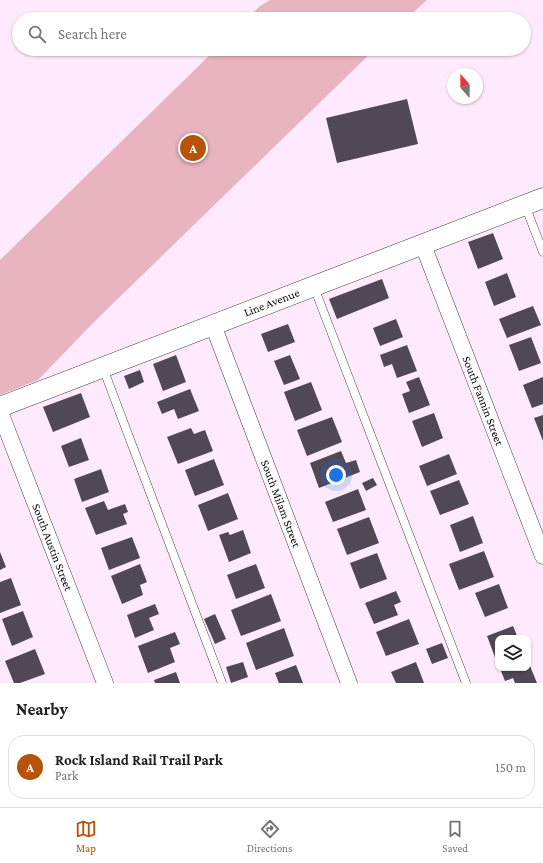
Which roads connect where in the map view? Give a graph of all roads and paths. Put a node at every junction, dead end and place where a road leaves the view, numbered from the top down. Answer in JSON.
{"nodes":[{"id":1,"x":534,"y":202,"type":"edge"},
{"id":2,"x":423,"y":245,"type":"junction"},
{"id":3,"x":543,"y":252,"type":"edge"},
{"id":4,"x":314,"y":287,"type":"junction"},
{"id":5,"x":213,"y":325,"type":"junction"},
{"id":6,"x":103,"y":367,"type":"junction"},
{"id":7,"x":0,"y":407,"type":"edge"},
{"id":8,"x":0,"y":412,"type":"edge"},
{"id":9,"x":543,"y":556,"type":"edge"},
{"id":10,"x":104,"y":683,"type":"edge"},
{"id":11,"x":222,"y":683,"type":"edge"},
{"id":12,"x":350,"y":683,"type":"edge"},
{"id":13,"x":466,"y":683,"type":"edge"}],
"edges":[{"from":1,"to":2,"type":"street","name":"Line Avenue"},
{"from":1,"to":3,"type":"lane"},
{"from":2,"to":4,"type":"street","name":"Line Avenue"},
{"from":2,"to":9,"type":"street","name":"South Fannin Street"},
{"from":4,"to":5,"type":"street","name":"Line Avenue"},
{"from":4,"to":13,"type":"lane"},
{"from":5,"to":6,"type":"street","name":"Line Avenue"},
{"from":5,"to":12,"type":"street","name":"South Milam Street"},
{"from":6,"to":7,"type":"street","name":"Line Avenue"},
{"from":6,"to":11,"type":"lane"},
{"from":8,"to":10,"type":"street","name":"South Austin Street"}]}
